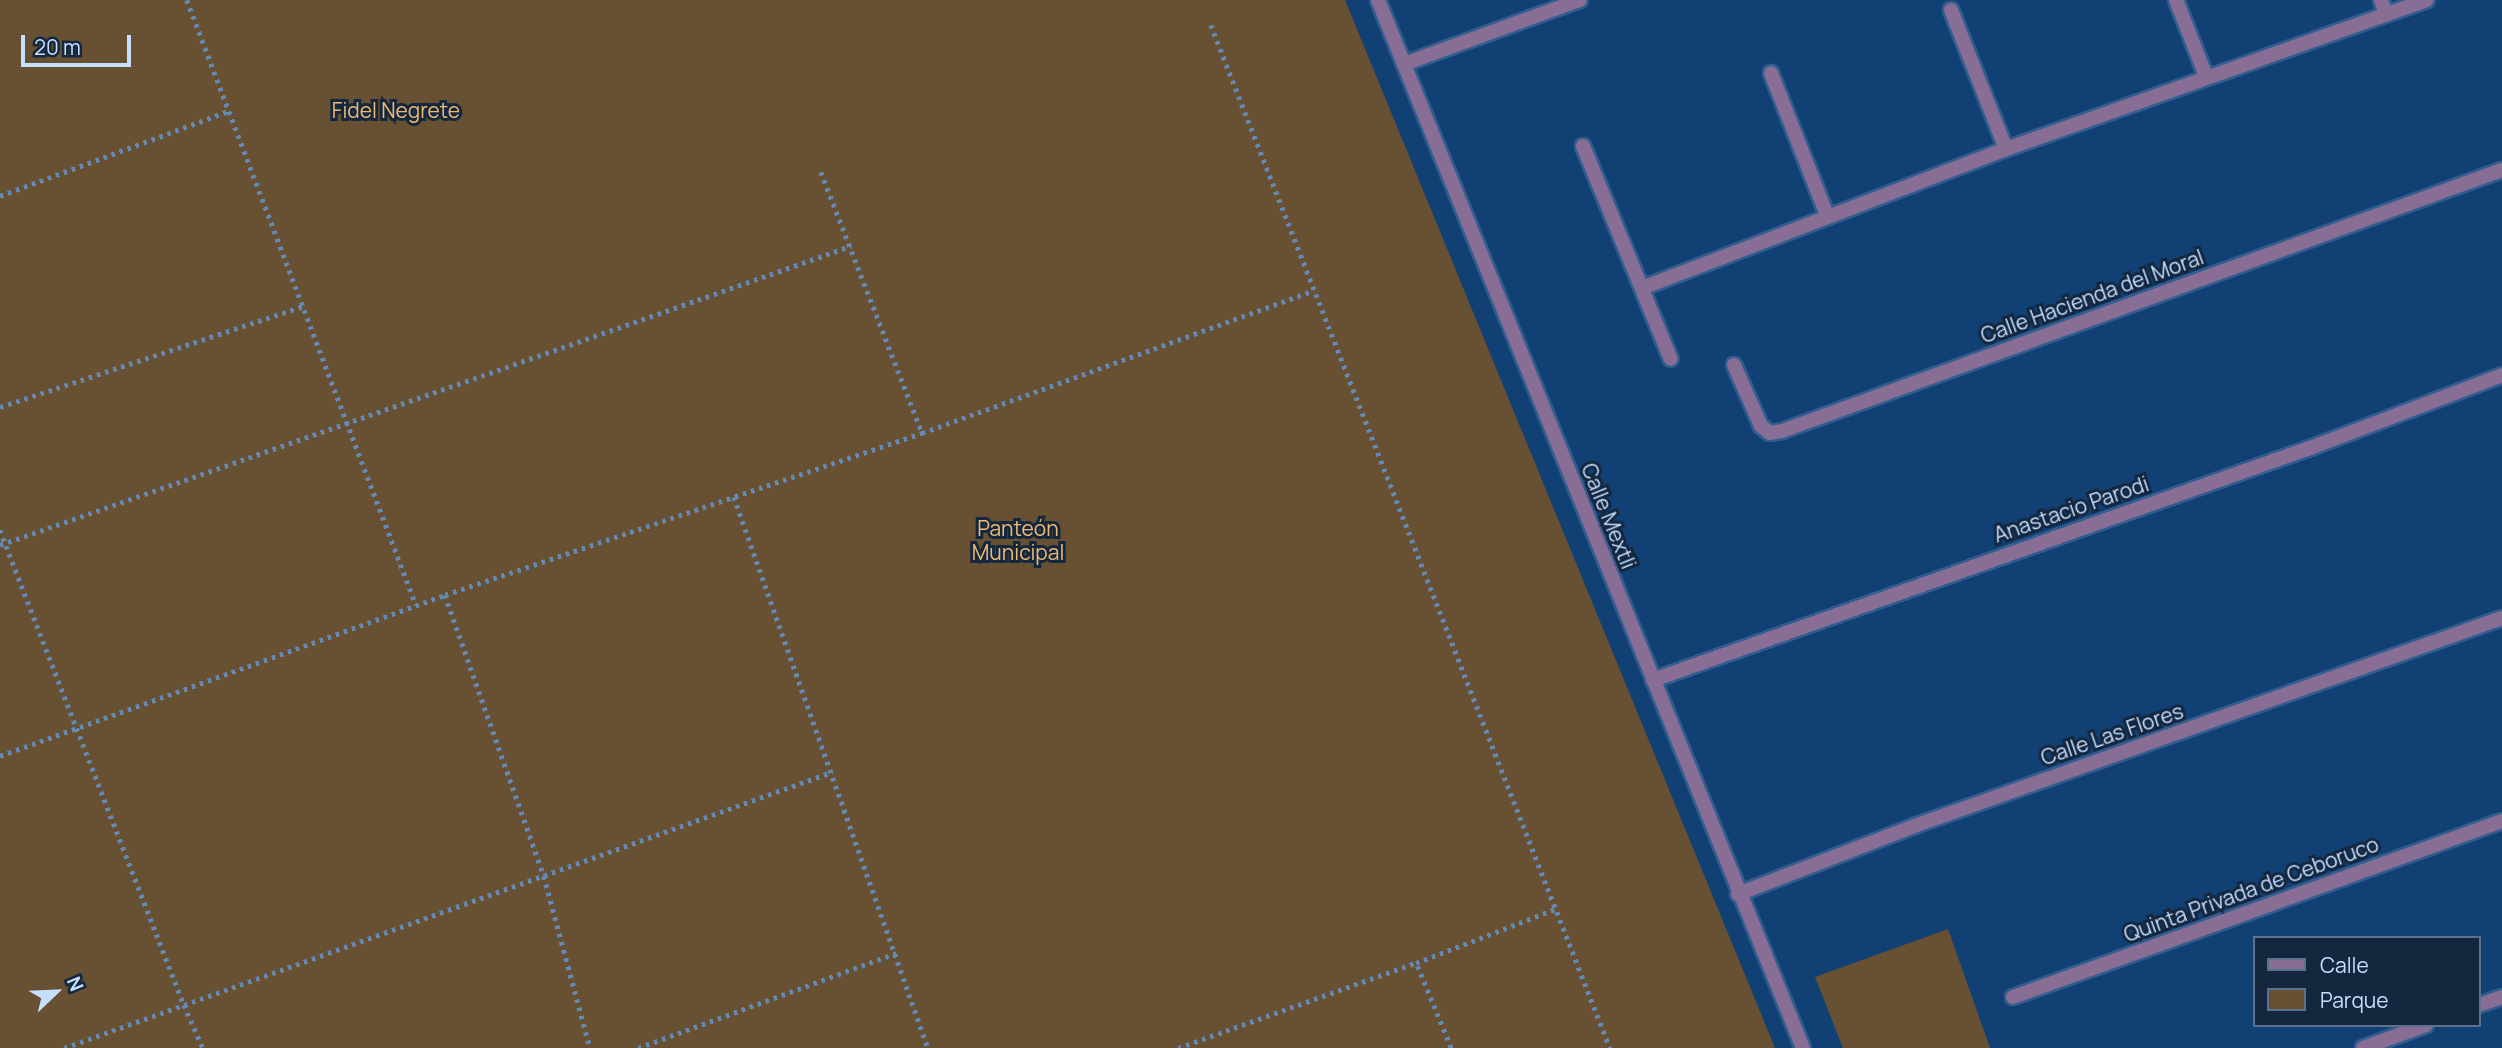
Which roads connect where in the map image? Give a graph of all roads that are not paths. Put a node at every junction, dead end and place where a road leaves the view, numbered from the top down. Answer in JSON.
{"nodes":[{"id":1,"x":1378,"y":0,"type":"edge"},
{"id":2,"x":1580,"y":0,"type":"edge"},
{"id":3,"x":2176,"y":0,"type":"edge"},
{"id":4,"x":2426,"y":0,"type":"edge"},
{"id":5,"x":2384,"y":7,"type":"edge"},
{"id":6,"x":1951,"y":10,"type":"dead end"},
{"id":7,"x":1404,"y":64,"type":"junction"},
{"id":8,"x":1771,"y":73,"type":"dead end"},
{"id":9,"x":2206,"y":76,"type":"junction"},
{"id":10,"x":1583,"y":146,"type":"dead end"},
{"id":11,"x":2006,"y":149,"type":"junction"},
{"id":12,"x":2502,"y":170,"type":"edge"},
{"id":13,"x":1827,"y":215,"type":"junction"},
{"id":14,"x":1642,"y":288,"type":"junction"},
{"id":15,"x":1671,"y":359,"type":"dead end"},
{"id":16,"x":1734,"y":365,"type":"dead end"},
{"id":17,"x":2502,"y":375,"type":"edge"},
{"id":18,"x":2502,"y":618,"type":"edge"},
{"id":19,"x":1653,"y":680,"type":"junction"},
{"id":20,"x":2502,"y":821,"type":"edge"},
{"id":21,"x":1738,"y":894,"type":"junction"},
{"id":22,"x":2013,"y":997,"type":"dead end"},
{"id":23,"x":2502,"y":997,"type":"edge"},
{"id":24,"x":2481,"y":1004,"type":"edge"},
{"id":25,"x":2421,"y":1027,"type":"edge"},
{"id":26,"x":1803,"y":1048,"type":"edge"},
{"id":27,"x":2363,"y":1048,"type":"edge"}],
"edges":[{"from":1,"to":7,"type":"street","name":"Calle Mextli"},
{"from":2,"to":7,"type":"street"},
{"from":3,"to":9,"type":"street"},
{"from":4,"to":5,"type":"street"},
{"from":5,"to":9,"type":"street"},
{"from":6,"to":11,"type":"street"},
{"from":7,"to":19,"type":"street","name":"Calle Mextli"},
{"from":8,"to":13,"type":"street"},
{"from":9,"to":11,"type":"street"},
{"from":10,"to":14,"type":"street"},
{"from":11,"to":13,"type":"street"},
{"from":12,"to":16,"type":"street","name":"Calle Hacienda del Moral"},
{"from":13,"to":14,"type":"street"},
{"from":14,"to":15,"type":"street"},
{"from":17,"to":19,"type":"street","name":"Anastacio Parodi"},
{"from":18,"to":21,"type":"street","name":"Calle Las Flores"},
{"from":19,"to":21,"type":"street","name":"Calle Mextli"},
{"from":20,"to":22,"type":"street","name":"Quinta Privada de Ceboruco"},
{"from":21,"to":26,"type":"street","name":"Calle Mextli"},
{"from":23,"to":24,"type":"street"},
{"from":25,"to":27,"type":"street"}]}
